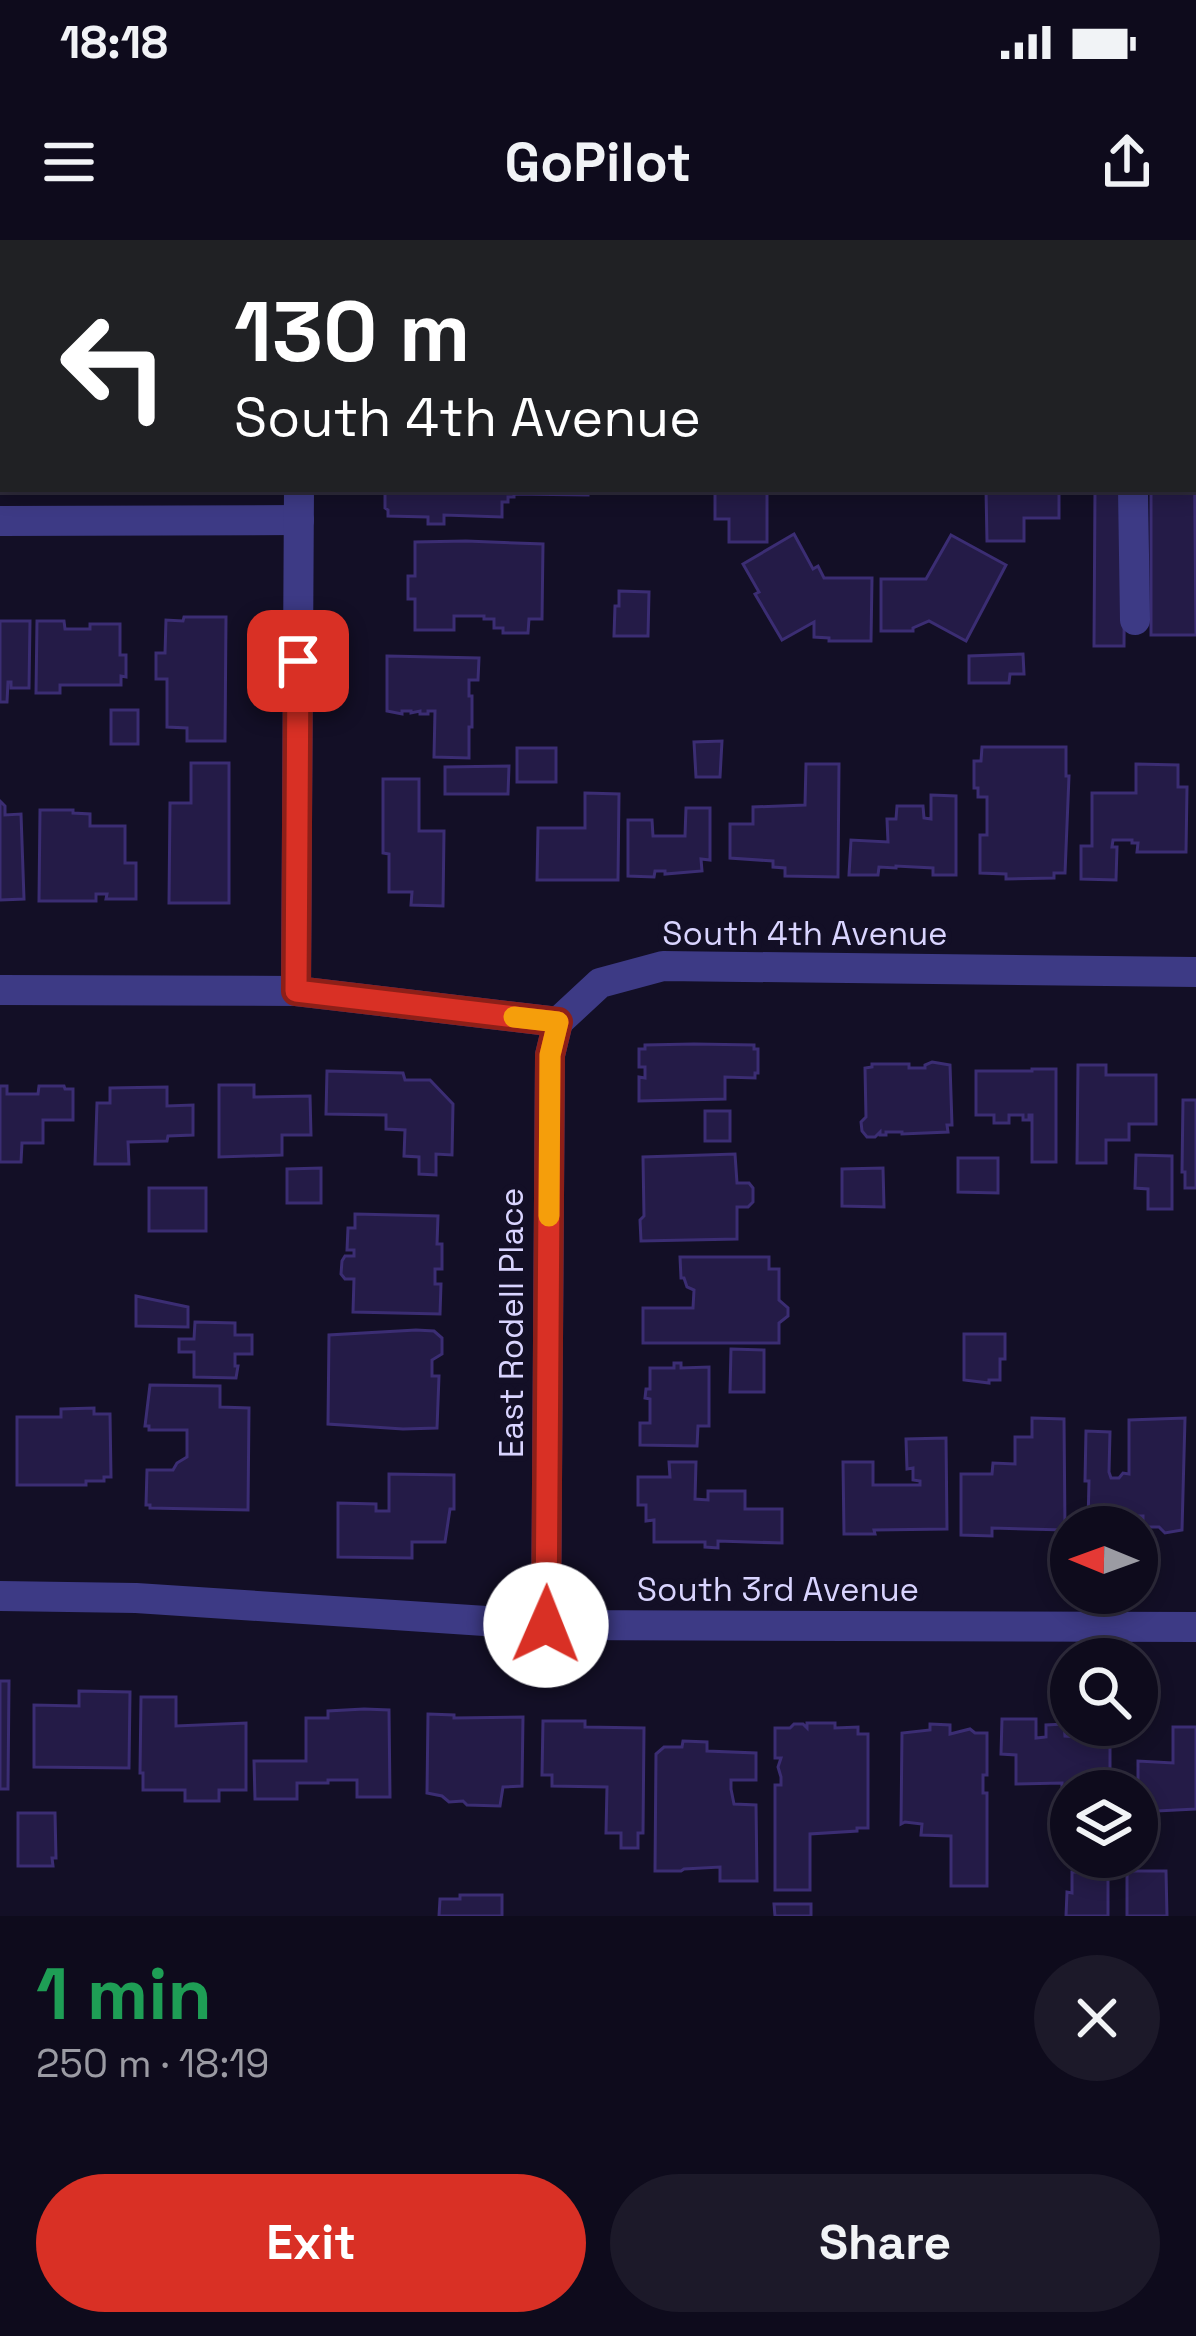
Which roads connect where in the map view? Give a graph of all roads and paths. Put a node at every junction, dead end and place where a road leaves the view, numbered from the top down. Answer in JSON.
{"nodes":[{"id":1,"x":1132,"y":492,"type":"edge"},
{"id":2,"x":299,"y":504,"type":"edge"},
{"id":3,"x":0,"y":521,"type":"edge"},
{"id":4,"x":1135,"y":620,"type":"dead end"},
{"id":5,"x":1196,"y":972,"type":"edge"},
{"id":6,"x":0,"y":990,"type":"edge"},
{"id":7,"x":296,"y":991,"type":"junction"},
{"id":8,"x":558,"y":1022,"type":"junction"},
{"id":9,"x":0,"y":1596,"type":"edge"},
{"id":10,"x":546,"y":1625,"type":"junction"},
{"id":11,"x":1196,"y":1627,"type":"edge"}],
"edges":[{"from":1,"to":4,"type":"street"},
{"from":2,"to":3,"type":"street"},
{"from":2,"to":7,"type":"street"},
{"from":5,"to":8,"type":"street","name":"South 4th Avenue"},
{"from":6,"to":7,"type":"street"},
{"from":7,"to":8,"type":"street"},
{"from":8,"to":10,"type":"street","name":"East Rodell Place"},
{"from":9,"to":10,"type":"street","name":"South 3rd Avenue"},
{"from":10,"to":11,"type":"street","name":"South 3rd Avenue"}]}
